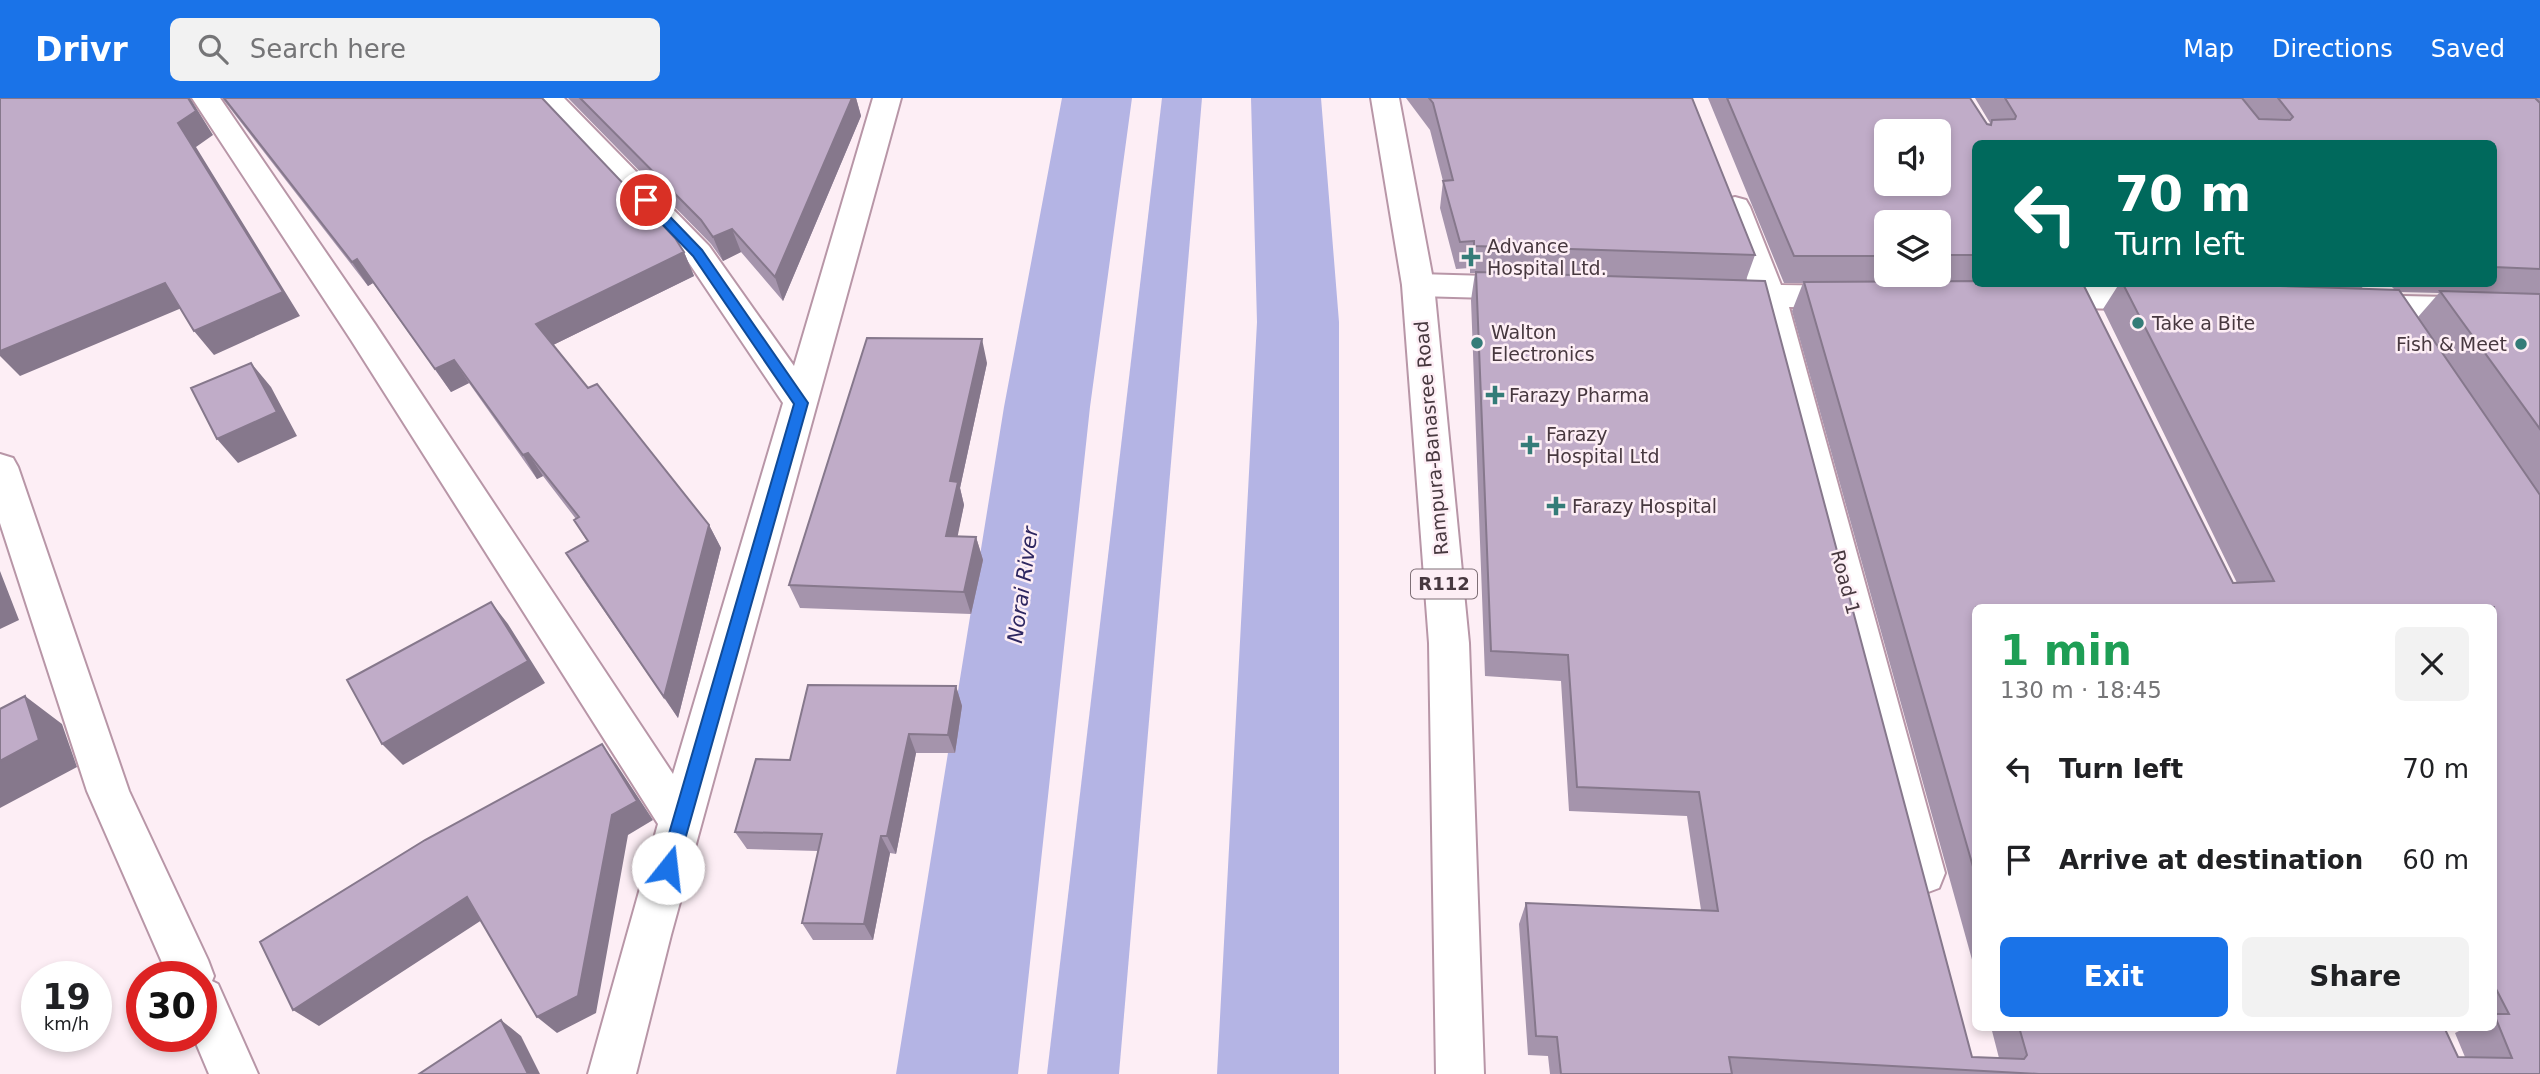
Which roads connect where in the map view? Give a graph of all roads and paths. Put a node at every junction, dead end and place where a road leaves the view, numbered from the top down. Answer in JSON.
{"nodes":[{"id":1,"x":206,"y":98,"type":"edge"},
{"id":2,"x":548,"y":98,"type":"edge"},
{"id":3,"x":1385,"y":98,"type":"edge"},
{"id":4,"x":880,"y":102,"type":"edge"},
{"id":5,"x":1726,"y":185,"type":"edge"},
{"id":6,"x":1418,"y":285,"type":"junction"},
{"id":7,"x":1553,"y":289,"type":"edge"},
{"id":8,"x":2076,"y":289,"type":"edge"},
{"id":9,"x":1689,"y":294,"type":"edge"},
{"id":10,"x":2379,"y":295,"type":"edge"},
{"id":11,"x":1878,"y":296,"type":"edge"},
{"id":12,"x":2012,"y":296,"type":"edge"},
{"id":13,"x":1770,"y":297,"type":"junction"},
{"id":14,"x":2200,"y":300,"type":"edge"},
{"id":15,"x":2322,"y":304,"type":"edge"},
{"id":16,"x":2540,"y":310,"type":"edge"},
{"id":17,"x":2097,"y":333,"type":"edge"},
{"id":18,"x":2412,"y":341,"type":"edge"},
{"id":19,"x":801,"y":403,"type":"junction"},
{"id":20,"x":0,"y":467,"type":"edge"},
{"id":21,"x":681,"y":822,"type":"junction"},
{"id":22,"x":1933,"y":913,"type":"edge"},
{"id":23,"x":184,"y":961,"type":"edge"},
{"id":24,"x":217,"y":1036,"type":"edge"},
{"id":25,"x":234,"y":1074,"type":"edge"},
{"id":26,"x":612,"y":1074,"type":"edge"},
{"id":27,"x":1460,"y":1074,"type":"edge"}],
"edges":[{"from":1,"to":21,"type":"street"},
{"from":2,"to":19,"type":"street"},
{"from":3,"to":6,"type":"street","name":"Rampura-Banasree Road","number":"R112"},
{"from":4,"to":19,"type":"street"},
{"from":5,"to":13,"type":"street","name":"Road 1"},
{"from":6,"to":7,"type":"street"},
{"from":6,"to":27,"type":"street","name":"Rampura-Banasree Road","number":"R112"},
{"from":8,"to":12,"type":"street"},
{"from":8,"to":14,"type":"street"},
{"from":8,"to":17,"type":"street"},
{"from":9,"to":13,"type":"street"},
{"from":10,"to":15,"type":"street"},
{"from":10,"to":16,"type":"street"},
{"from":10,"to":18,"type":"street"},
{"from":11,"to":13,"type":"street"},
{"from":13,"to":22,"type":"street","name":"Road 1"},
{"from":19,"to":21,"type":"street"},
{"from":20,"to":23,"type":"street"},
{"from":21,"to":26,"type":"street"},
{"from":24,"to":25,"type":"street"}]}
